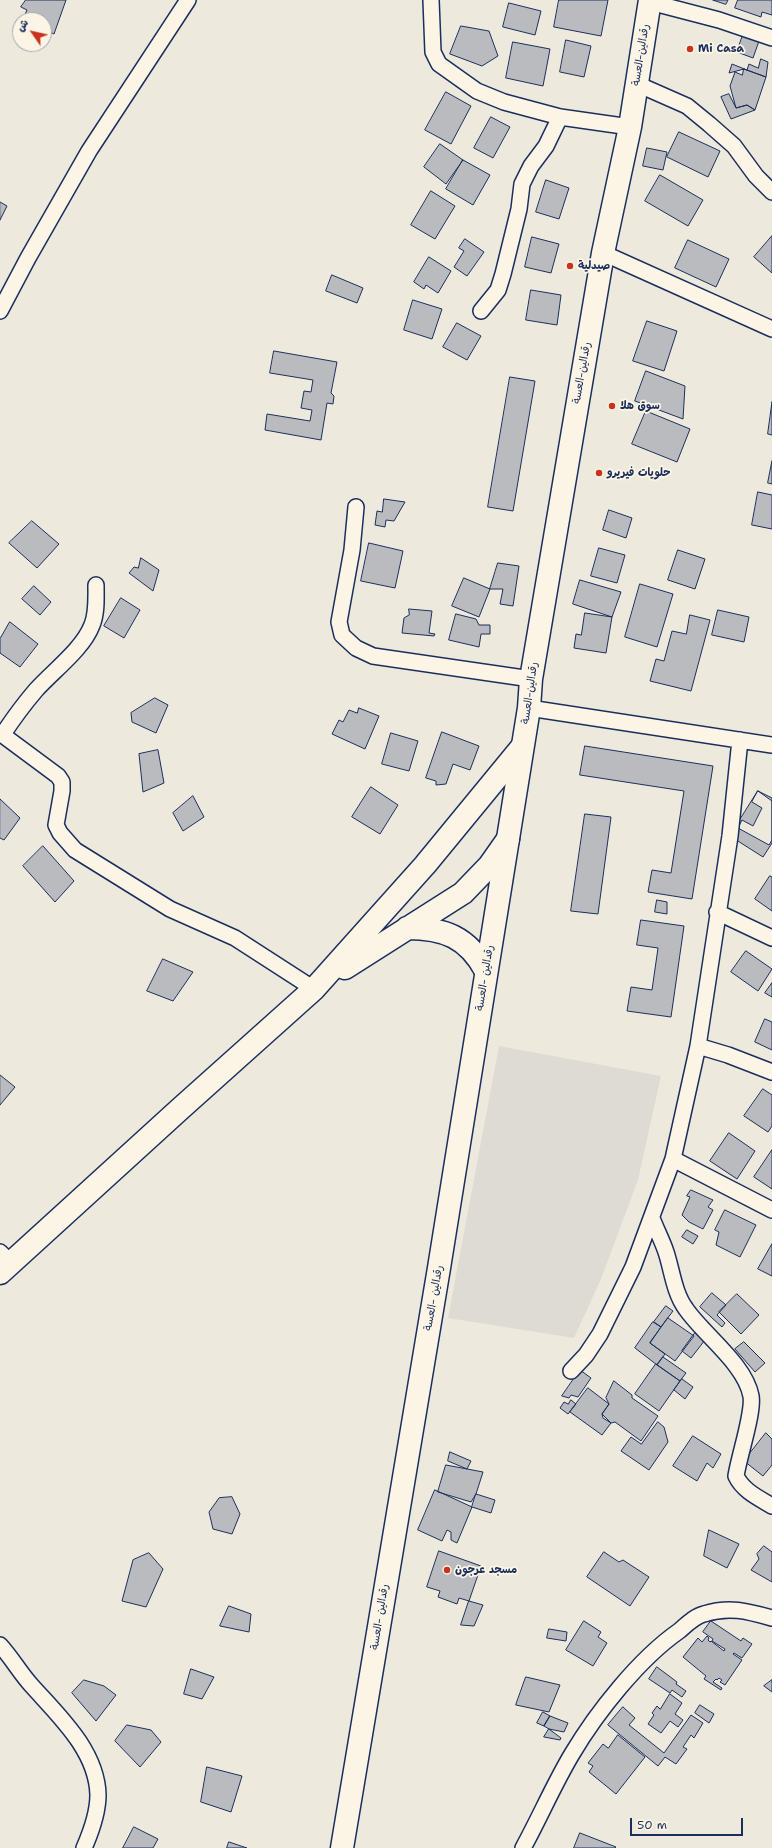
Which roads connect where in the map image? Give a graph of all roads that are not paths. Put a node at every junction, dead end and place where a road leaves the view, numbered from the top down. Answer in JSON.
{"nodes":[{"id":1,"x":188,"y":0,"type":"edge"},
{"id":2,"x":431,"y":0,"type":"edge"},
{"id":3,"x":650,"y":1,"type":"edge"},
{"id":4,"x":772,"y":38,"type":"edge"},
{"id":5,"x":637,"y":84,"type":"junction"},
{"id":6,"x":560,"y":117,"type":"junction"},
{"id":7,"x":630,"y":127,"type":"junction"},
{"id":8,"x":772,"y":192,"type":"edge"},
{"id":9,"x":603,"y":253,"type":"junction"},
{"id":10,"x":0,"y":311,"type":"edge"},
{"id":11,"x":481,"y":311,"type":"dead end"},
{"id":12,"x":772,"y":329,"type":"edge"},
{"id":13,"x":356,"y":507,"type":"dead end"},
{"id":14,"x":96,"y":585,"type":"dead end"},
{"id":15,"x":531,"y":679,"type":"junction"},
{"id":16,"x":529,"y":708,"type":"junction"},
{"id":17,"x":1,"y":733,"type":"edge"},
{"id":18,"x":740,"y":740,"type":"junction"},
{"id":19,"x":772,"y":745,"type":"edge"},
{"id":20,"x":522,"y":747,"type":"junction"},
{"id":21,"x":508,"y":839,"type":"junction"},
{"id":22,"x":717,"y":912,"type":"junction"},
{"id":23,"x":407,"y":928,"type":"junction"},
{"id":24,"x":772,"y":938,"type":"edge"},
{"id":25,"x":486,"y":971,"type":"junction"},
{"id":26,"x":314,"y":990,"type":"junction"},
{"id":27,"x":698,"y":1046,"type":"junction"},
{"id":28,"x":772,"y":1072,"type":"edge"},
{"id":29,"x":673,"y":1159,"type":"junction"},
{"id":30,"x":772,"y":1210,"type":"edge"},
{"id":31,"x":652,"y":1218,"type":"junction"},
{"id":32,"x":4,"y":1263,"type":"edge"},
{"id":33,"x":571,"y":1371,"type":"dead end"},
{"id":34,"x":772,"y":1506,"type":"edge"},
{"id":35,"x":772,"y":1618,"type":"edge"},
{"id":36,"x":0,"y":1645,"type":"edge"},
{"id":37,"x":84,"y":1848,"type":"edge"},
{"id":38,"x":342,"y":1848,"type":"edge"},
{"id":39,"x":523,"y":1848,"type":"edge"}],
"edges":[{"from":1,"to":10,"type":"street"},
{"from":2,"to":6,"type":"street"},
{"from":3,"to":4,"type":"street"},
{"from":3,"to":5,"type":"main road","name":"رقدالين-العسة"},
{"from":5,"to":7,"type":"main road","name":"رقدالين-العسة"},
{"from":5,"to":8,"type":"street"},
{"from":6,"to":7,"type":"street"},
{"from":6,"to":11,"type":"street"},
{"from":7,"to":9,"type":"main road","name":"رقدالين-العسة"},
{"from":9,"to":12,"type":"street"},
{"from":9,"to":15,"type":"main road","name":"رقدالين-العسة"},
{"from":13,"to":15,"type":"street"},
{"from":14,"to":17,"type":"street"},
{"from":15,"to":16,"type":"main road","name":"رقدالين-العسة"},
{"from":16,"to":18,"type":"street"},
{"from":16,"to":20,"type":"main road","name":"رقدالين-العسة"},
{"from":17,"to":26,"type":"street"},
{"from":18,"to":19,"type":"street"},
{"from":18,"to":22,"type":"street"},
{"from":20,"to":21,"type":"main road","name":"رقدالين -العسة"},
{"from":20,"to":26,"type":"main road"},
{"from":21,"to":23,"type":"main road"},
{"from":21,"to":25,"type":"main road","name":"رقدالين -العسة"},
{"from":22,"to":24,"type":"street"},
{"from":22,"to":27,"type":"street"},
{"from":23,"to":25,"type":"main road"},
{"from":23,"to":26,"type":"main road"},
{"from":25,"to":38,"type":"main road","name":"رقدالين -العسة"},
{"from":26,"to":32,"type":"main road"},
{"from":27,"to":28,"type":"street"},
{"from":27,"to":29,"type":"street"},
{"from":29,"to":30,"type":"street"},
{"from":29,"to":31,"type":"street"},
{"from":31,"to":33,"type":"street"},
{"from":31,"to":34,"type":"street"},
{"from":35,"to":39,"type":"street"},
{"from":36,"to":37,"type":"street"}]}
